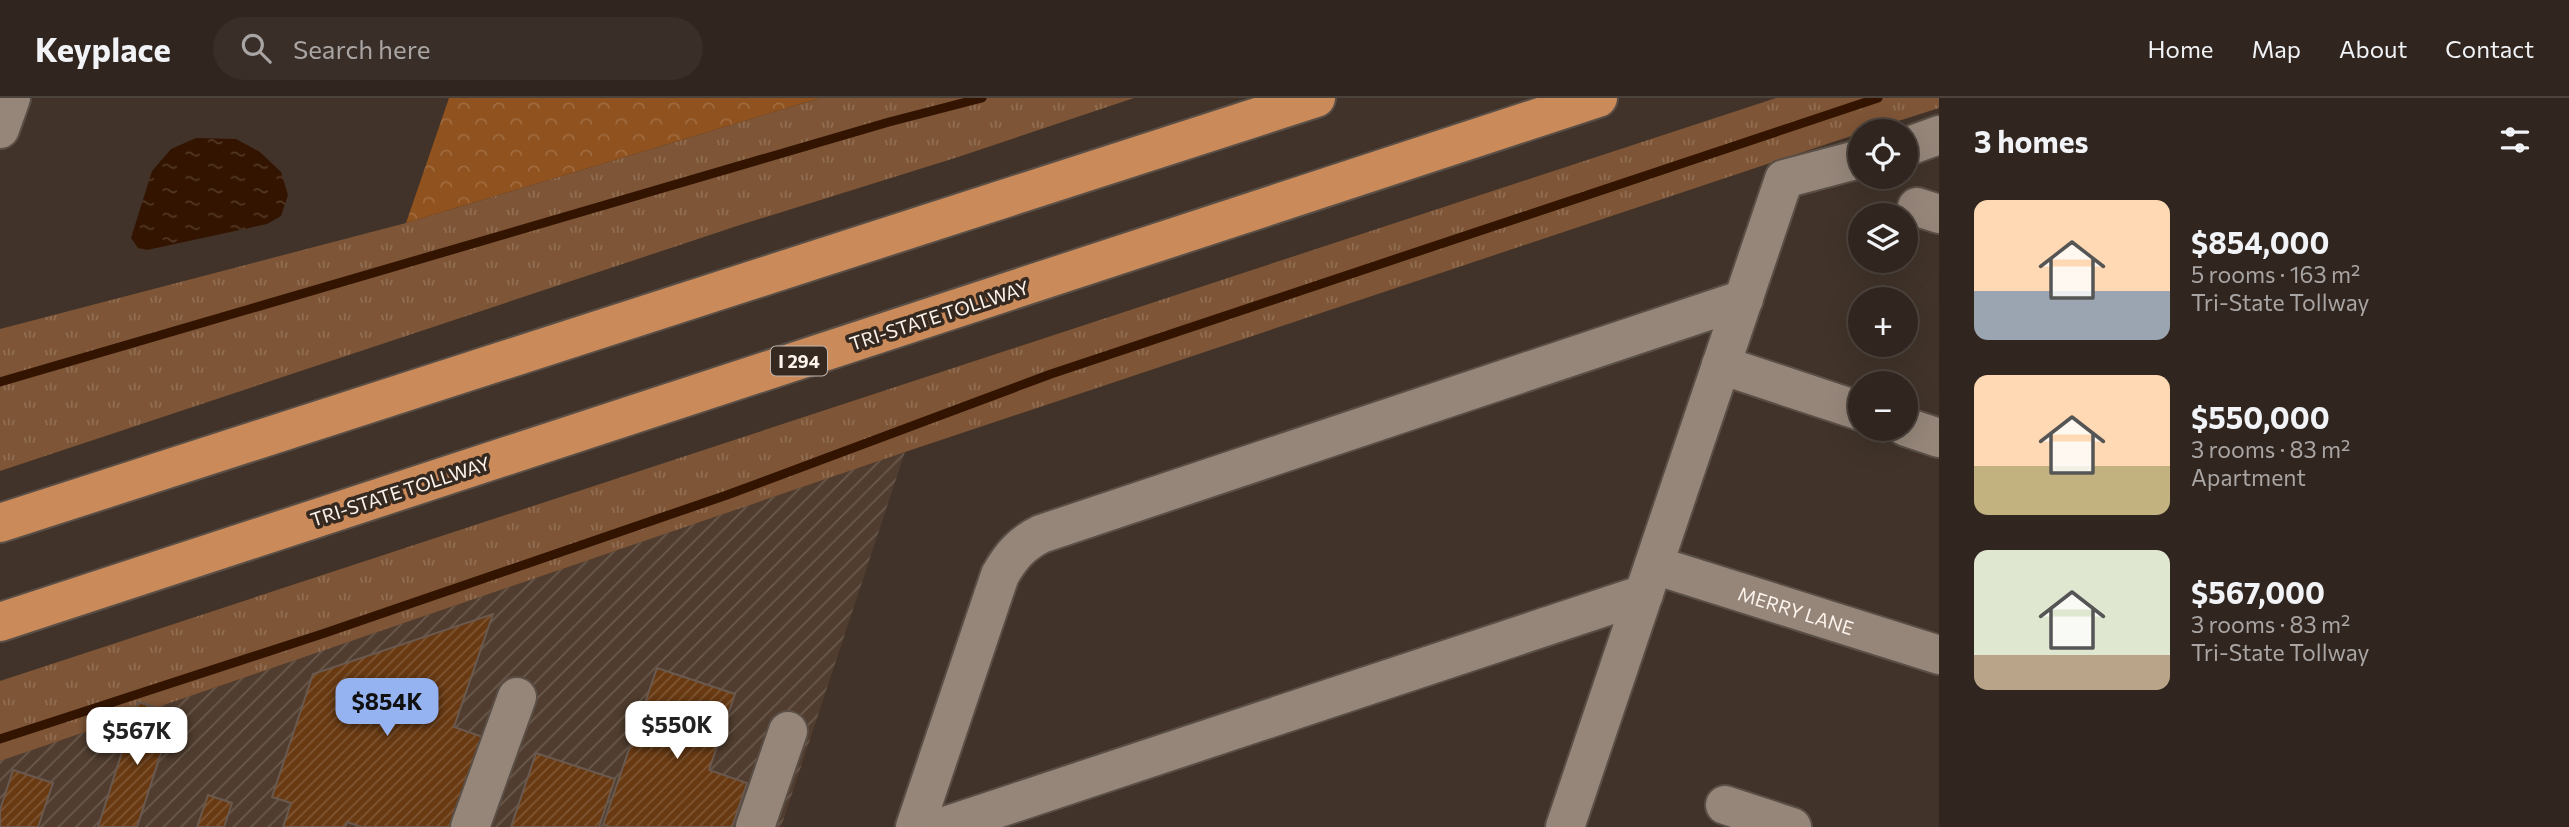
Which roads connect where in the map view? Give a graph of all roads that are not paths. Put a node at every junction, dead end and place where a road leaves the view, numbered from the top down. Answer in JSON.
{"nodes":[{"id":1,"x":11,"y":98,"type":"edge"},
{"id":2,"x":1316,"y":98,"type":"edge"},
{"id":3,"x":1598,"y":98,"type":"edge"},
{"id":4,"x":0,"y":129,"type":"edge"},
{"id":5,"x":1939,"y":135,"type":"edge"},
{"id":6,"x":1918,"y":143,"type":"edge"},
{"id":7,"x":1918,"y":149,"type":"edge"},
{"id":8,"x":1939,"y":152,"type":"edge"},
{"id":9,"x":1848,"y":162,"type":"edge"},
{"id":10,"x":1744,"y":299,"type":"junction"},
{"id":11,"x":1721,"y":365,"type":"junction"},
{"id":12,"x":1848,"y":407,"type":"edge"},
{"id":13,"x":1918,"y":431,"type":"edge"},
{"id":14,"x":1939,"y":438,"type":"edge"},
{"id":15,"x":0,"y":523,"type":"edge"},
{"id":16,"x":1649,"y":580,"type":"junction"},
{"id":17,"x":0,"y":622,"type":"edge"},
{"id":18,"x":1939,"y":655,"type":"edge"},
{"id":19,"x":517,"y":697,"type":"dead end"},
{"id":20,"x":788,"y":731,"type":"dead end"},
{"id":21,"x":1725,"y":805,"type":"dead end"},
{"id":22,"x":470,"y":827,"type":"edge"},
{"id":23,"x":755,"y":827,"type":"edge"},
{"id":24,"x":915,"y":827,"type":"edge"},
{"id":25,"x":942,"y":827,"type":"edge"},
{"id":26,"x":1565,"y":827,"type":"edge"},
{"id":27,"x":1792,"y":827,"type":"edge"}],
"edges":[{"from":1,"to":4,"type":"lane"},
{"from":2,"to":15,"type":"highway"},
{"from":3,"to":17,"type":"highway","name":"TRI-STATE TOLLWAY","number":"I 294"},
{"from":5,"to":6,"type":"lane"},
{"from":7,"to":8,"type":"lane"},
{"from":9,"to":10,"type":"lane"},
{"from":10,"to":11,"type":"lane"},
{"from":10,"to":24,"type":"lane"},
{"from":11,"to":12,"type":"lane"},
{"from":11,"to":16,"type":"lane"},
{"from":13,"to":14,"type":"lane"},
{"from":16,"to":18,"type":"lane","name":"MERRY LANE"},
{"from":16,"to":25,"type":"lane"},
{"from":16,"to":26,"type":"lane"},
{"from":19,"to":22,"type":"lane"},
{"from":20,"to":23,"type":"lane"},
{"from":21,"to":27,"type":"lane"}]}
